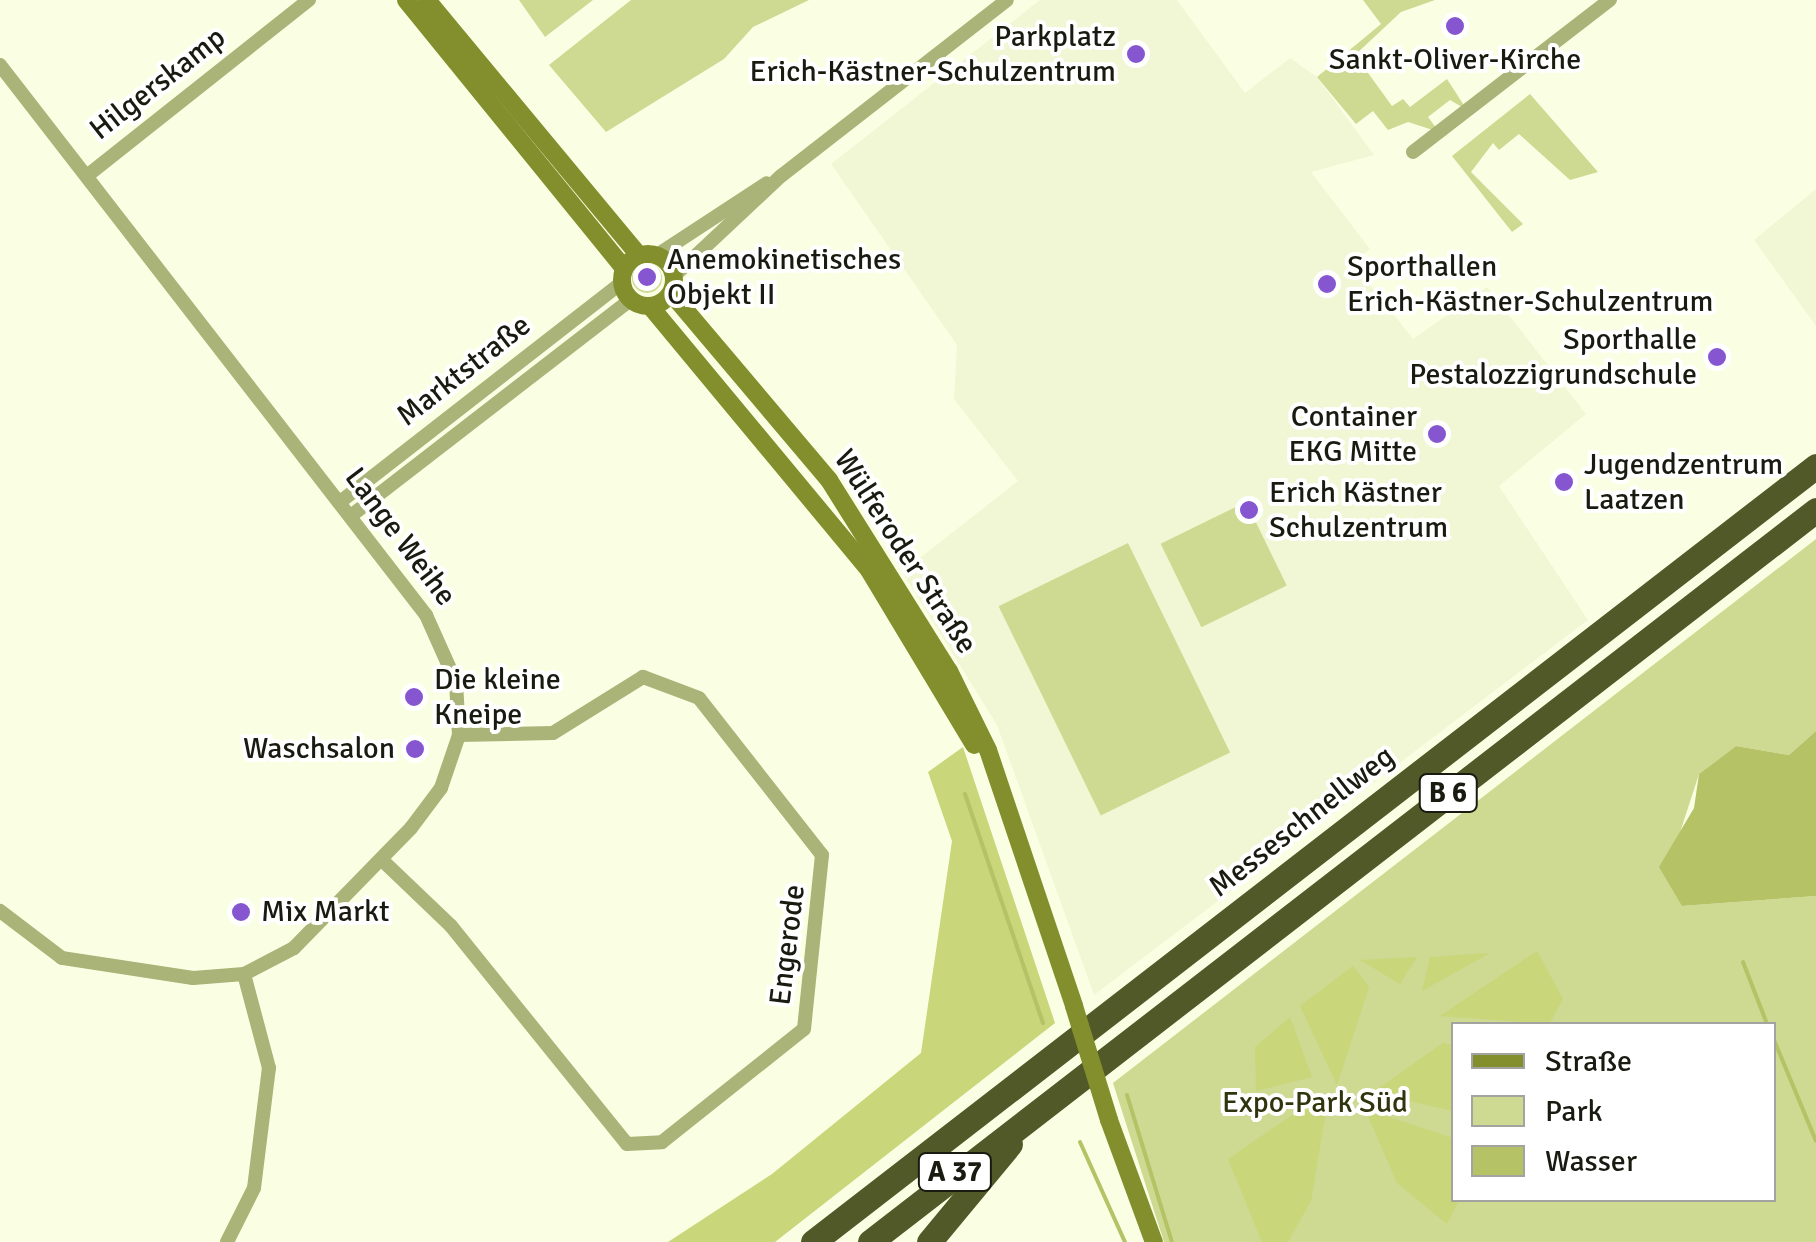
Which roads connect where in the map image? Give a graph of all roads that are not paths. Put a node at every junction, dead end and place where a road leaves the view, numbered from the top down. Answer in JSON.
{"nodes":[{"id":1,"x":310,"y":0,"type":"edge"},
{"id":2,"x":406,"y":0,"type":"edge"},
{"id":3,"x":427,"y":0,"type":"edge"},
{"id":4,"x":1007,"y":0,"type":"edge"},
{"id":5,"x":1610,"y":0,"type":"edge"},
{"id":6,"x":0,"y":65,"type":"edge"},
{"id":7,"x":1413,"y":152,"type":"dead end"},
{"id":8,"x":88,"y":175,"type":"junction"},
{"id":9,"x":782,"y":176,"type":"junction"},
{"id":10,"x":648,"y":255,"type":"junction"},
{"id":11,"x":625,"y":284,"type":"junction"},
{"id":12,"x":672,"y":284,"type":"junction"},
{"id":13,"x":650,"y":306,"type":"junction"},
{"id":14,"x":1816,"y":466,"type":"edge"},
{"id":15,"x":340,"y":502,"type":"junction"},
{"id":16,"x":1816,"y":510,"type":"edge"},
{"id":17,"x":352,"y":515,"type":"junction"},
{"id":18,"x":888,"y":584,"type":"junction"},
{"id":19,"x":460,"y":735,"type":"junction"},
{"id":20,"x":382,"y":860,"type":"junction"},
{"id":21,"x":0,"y":911,"type":"edge"},
{"id":22,"x":244,"y":974,"type":"junction"},
{"id":23,"x":1042,"y":1105,"type":"junction"},
{"id":24,"x":820,"y":1238,"type":"edge"},
{"id":25,"x":227,"y":1242,"type":"edge"},
{"id":26,"x":870,"y":1242,"type":"edge"},
{"id":27,"x":929,"y":1242,"type":"edge"},
{"id":28,"x":1154,"y":1242,"type":"edge"}],
"edges":[{"from":1,"to":8,"type":"street","name":"Hilgerskamp"},
{"from":2,"to":11,"type":"street"},
{"from":3,"to":10,"type":"street"},
{"from":4,"to":9,"type":"street"},
{"from":5,"to":7,"type":"street"},
{"from":6,"to":8,"type":"street","name":"Lange Weihe"},
{"from":8,"to":15,"type":"street","name":"Lange Weihe"},
{"from":9,"to":10,"type":"street"},
{"from":9,"to":12,"type":"street"},
{"from":10,"to":11,"type":"street"},
{"from":10,"to":12,"type":"street","name":"Wülferoder Straße"},
{"from":11,"to":13,"type":"street"},
{"from":11,"to":15,"type":"street","name":"Marktstraße"},
{"from":11,"to":17,"type":"street","name":"Marktstraße"},
{"from":12,"to":13,"type":"street"},
{"from":12,"to":18,"type":"street","name":"Wülferoder Straße"},
{"from":13,"to":18,"type":"street","name":"Wülferoder Straße"},
{"from":14,"to":24,"type":"highway","name":"Messeschnellweg","number":"B 6"},
{"from":15,"to":17,"type":"street","name":"Lange Weihe"},
{"from":16,"to":23,"type":"highway","number":"B 6"},
{"from":17,"to":19,"type":"street","name":"Lange Weihe"},
{"from":18,"to":28,"type":"street","name":"Wülferoder Straße","bridge":true},
{"from":19,"to":20,"type":"street","name":"Lange Weihe"},
{"from":19,"to":20,"type":"street","name":"Engerode"},
{"from":20,"to":22,"type":"street","name":"Lange Weihe"},
{"from":21,"to":22,"type":"street","name":"Lange Weihe"},
{"from":22,"to":25,"type":"street"},
{"from":23,"to":26,"type":"highway","number":"A 37"},
{"from":23,"to":27,"type":"highway","number":"B 6"}]}
